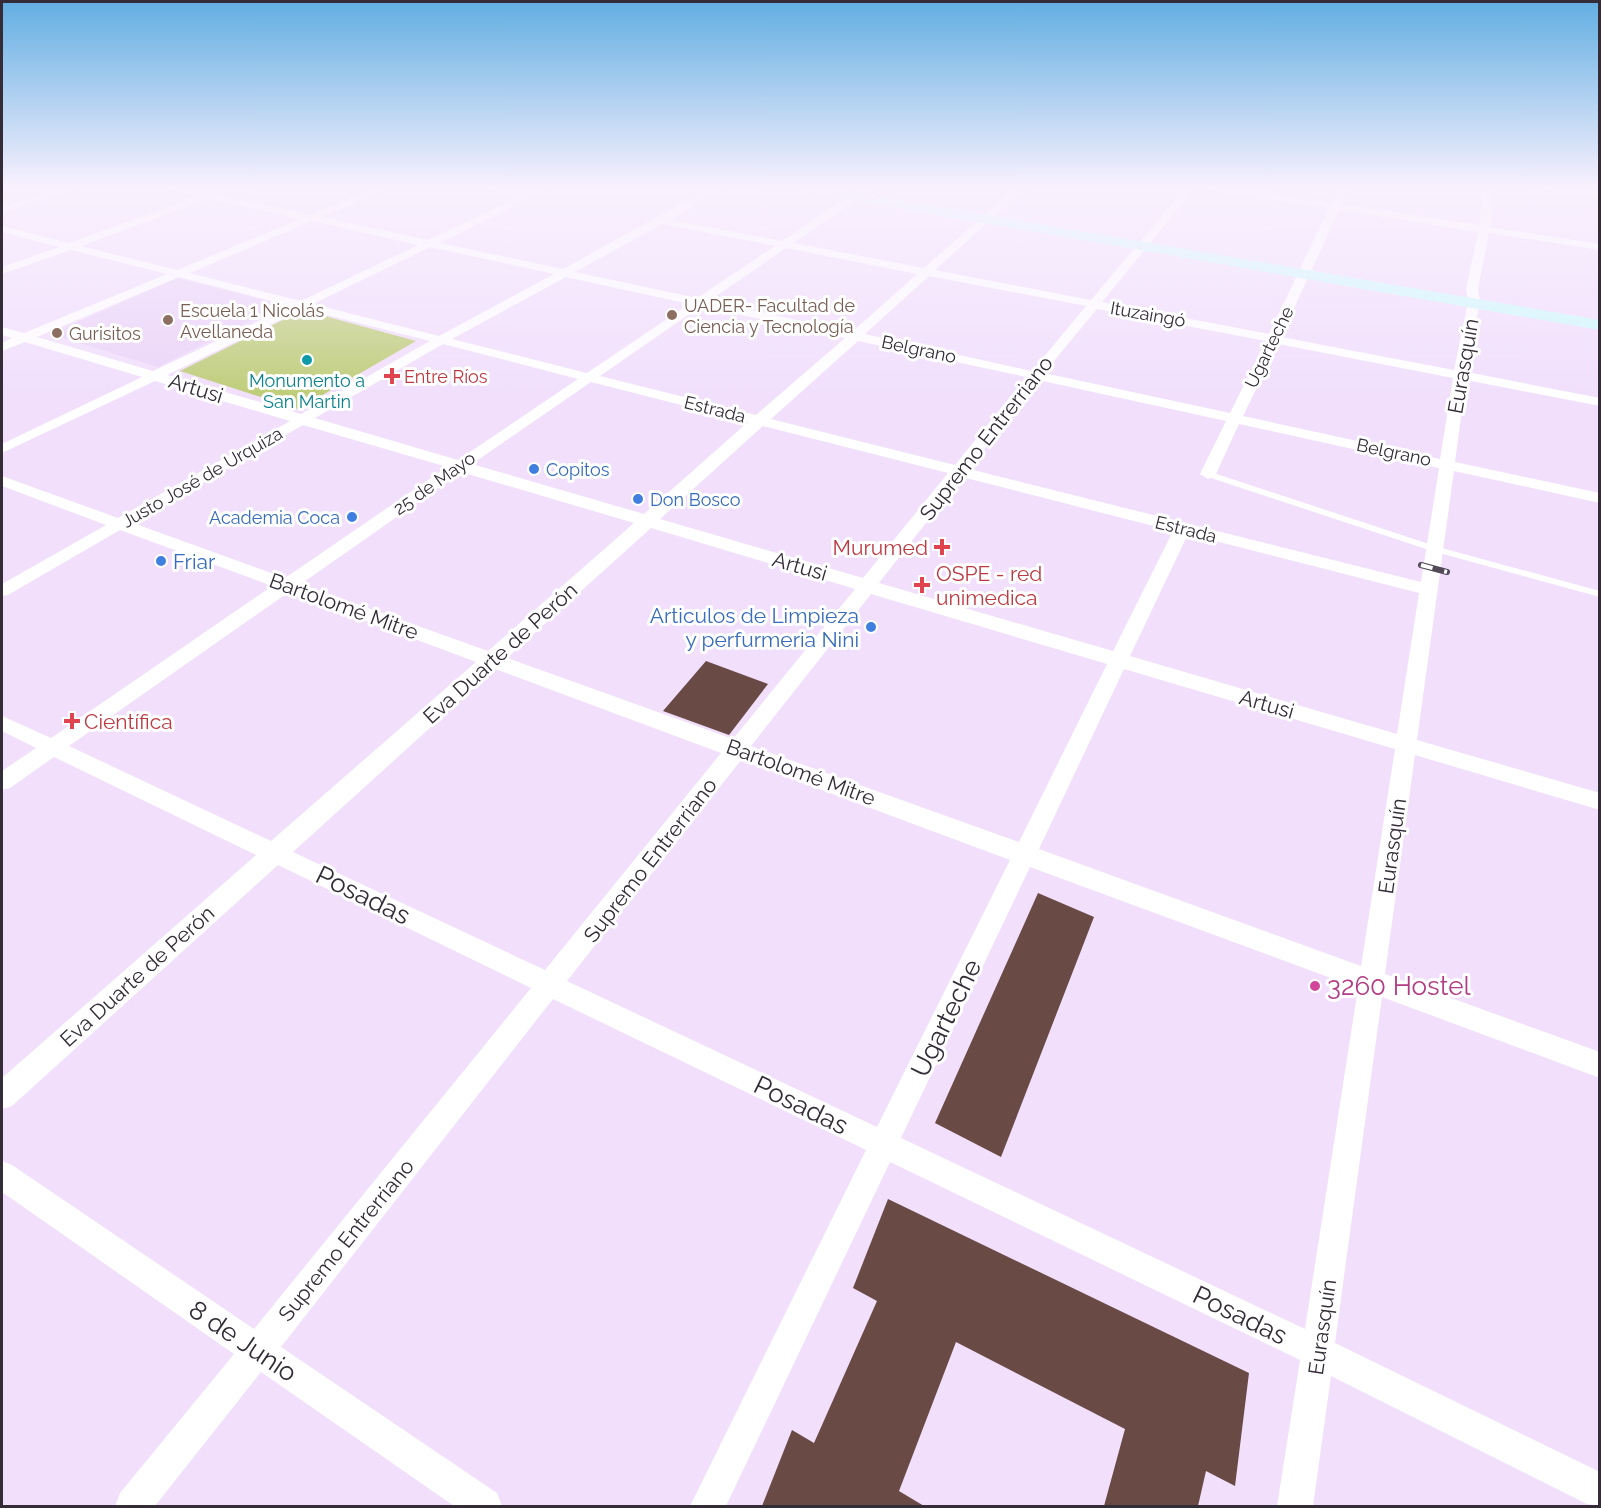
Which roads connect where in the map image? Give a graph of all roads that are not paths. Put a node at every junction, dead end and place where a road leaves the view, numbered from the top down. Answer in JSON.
{"nodes":[{"id":1,"x":39,"y":257,"type":"edge"},
{"id":2,"x":115,"y":257,"type":"edge"},
{"id":3,"x":216,"y":257,"type":"edge"},
{"id":4,"x":402,"y":257,"type":"edge"},
{"id":5,"x":492,"y":257,"type":"edge"},
{"id":6,"x":593,"y":257,"type":"edge"},
{"id":7,"x":768,"y":257,"type":"edge"},
{"id":8,"x":844,"y":257,"type":"edge"},
{"id":9,"x":943,"y":257,"type":"edge"},
{"id":10,"x":1132,"y":257,"type":"edge"},
{"id":11,"x":1247,"y":257,"type":"edge"},
{"id":12,"x":1313,"y":257,"type":"edge"},
{"id":13,"x":1479,"y":257,"type":"edge"},
{"id":14,"x":1308,"y":268,"type":"junction"},
{"id":15,"x":2,"y":271,"type":"edge"},
{"id":16,"x":178,"y":273,"type":"junction"},
{"id":17,"x":564,"y":273,"type":"junction"},
{"id":18,"x":926,"y":273,"type":"junction"},
{"id":19,"x":1473,"y":296,"type":"junction"},
{"id":20,"x":702,"y":302,"type":"junction"},
{"id":21,"x":1093,"y":304,"type":"junction"},
{"id":22,"x":302,"y":305,"type":"junction"},
{"id":23,"x":1599,"y":310,"type":"edge"},
{"id":24,"x":1599,"y":325,"type":"edge"},
{"id":25,"x":2,"y":331,"type":"edge"},
{"id":26,"x":857,"y":335,"type":"junction"},
{"id":27,"x":1273,"y":337,"type":"junction"},
{"id":28,"x":24,"y":338,"type":"junction"},
{"id":29,"x":441,"y":340,"type":"junction"},
{"id":30,"x":2,"y":347,"type":"edge"},
{"id":31,"x":1036,"y":374,"type":"junction"},
{"id":32,"x":1460,"y":374,"type":"junction"},
{"id":33,"x":154,"y":376,"type":"junction"},
{"id":34,"x":590,"y":378,"type":"junction"},
{"id":35,"x":1599,"y":402,"type":"edge"},
{"id":36,"x":1234,"y":418,"type":"junction"},
{"id":37,"x":302,"y":420,"type":"junction"},
{"id":38,"x":760,"y":421,"type":"junction"},
{"id":39,"x":2,"y":449,"type":"edge"},
{"id":40,"x":1447,"y":464,"type":"junction"},
{"id":41,"x":459,"y":466,"type":"junction"},
{"id":42,"x":960,"y":471,"type":"junction"},
{"id":43,"x":1208,"y":474,"type":"joint"},
{"id":44,"x":2,"y":481,"type":"edge"},
{"id":45,"x":1599,"y":498,"type":"edge"},
{"id":46,"x":647,"y":521,"type":"junction"},
{"id":47,"x":120,"y":524,"type":"junction"},
{"id":48,"x":1183,"y":528,"type":"junction"},
{"id":49,"x":1435,"y":549,"type":"junction"},
{"id":50,"x":287,"y":585,"type":"junction"},
{"id":51,"x":867,"y":586,"type":"junction"},
{"id":52,"x":1429,"y":590,"type":"junction"},
{"id":53,"x":2,"y":591,"type":"edge"},
{"id":54,"x":1599,"y":594,"type":"edge"},
{"id":55,"x":492,"y":659,"type":"junction"},
{"id":56,"x":1119,"y":660,"type":"junction"},
{"id":57,"x":2,"y":723,"type":"edge"},
{"id":58,"x":1407,"y":745,"type":"junction"},
{"id":59,"x":52,"y":747,"type":"junction"},
{"id":60,"x":738,"y":749,"type":"junction"},
{"id":61,"x":2,"y":782,"type":"edge"},
{"id":62,"x":1599,"y":802,"type":"edge"},
{"id":63,"x":275,"y":854,"type":"junction"},
{"id":64,"x":1025,"y":854,"type":"junction"},
{"id":65,"x":1372,"y":980,"type":"junction"},
{"id":66,"x":551,"y":985,"type":"junction"},
{"id":67,"x":1599,"y":1065,"type":"edge"},
{"id":68,"x":2,"y":1096,"type":"edge"},
{"id":69,"x":885,"y":1145,"type":"junction"},
{"id":70,"x":2,"y":1175,"type":"edge"},
{"id":71,"x":257,"y":1351,"type":"junction"},
{"id":72,"x":1318,"y":1352,"type":"junction"},
{"id":73,"x":1599,"y":1491,"type":"edge"},
{"id":74,"x":133,"y":1506,"type":"edge"},
{"id":75,"x":484,"y":1506,"type":"edge"},
{"id":76,"x":708,"y":1506,"type":"edge"},
{"id":77,"x":1295,"y":1506,"type":"edge"}],
"edges":[{"from":1,"to":15,"type":"street"},
{"from":2,"to":16,"type":"street","name":"Estrada"},
{"from":3,"to":16,"type":"street"},
{"from":4,"to":22,"type":"street"},
{"from":5,"to":17,"type":"street","name":"Belgrano"},
{"from":6,"to":17,"type":"street","name":"Justo José de Urquiza"},
{"from":7,"to":20,"type":"street","name":"25 de Mayo"},
{"from":8,"to":18,"type":"street","name":"Ituzaingó"},
{"from":9,"to":18,"type":"street","name":"Eva Duarte de Perón"},
{"from":10,"to":21,"type":"street","name":"Supremo Entrerriano"},
{"from":11,"to":14,"type":"main road"},
{"from":12,"to":14,"type":"street","name":"Ugarteche"},
{"from":13,"to":19,"type":"street","name":"Eurasquín"},
{"from":14,"to":19,"type":"main road"},
{"from":14,"to":27,"type":"street","name":"Ugarteche"},
{"from":16,"to":22,"type":"street","name":"Estrada"},
{"from":16,"to":28,"type":"street"},
{"from":17,"to":20,"type":"street","name":"Belgrano"},
{"from":17,"to":29,"type":"street","name":"Justo José de Urquiza"},
{"from":18,"to":21,"type":"street","name":"Ituzaingó"},
{"from":18,"to":26,"type":"street","name":"Eva Duarte de Perón"},
{"from":19,"to":23,"type":"main road"},
{"from":19,"to":24,"type":"main road"},
{"from":19,"to":32,"type":"street","name":"Eurasquín"},
{"from":20,"to":26,"type":"street","name":"Belgrano"},
{"from":20,"to":34,"type":"street","name":"25 de Mayo"},
{"from":21,"to":27,"type":"street","name":"Ituzaingó"},
{"from":21,"to":31,"type":"street","name":"Supremo Entrerriano"},
{"from":22,"to":29,"type":"street","name":"Estrada"},
{"from":22,"to":33,"type":"street"},
{"from":25,"to":28,"type":"street","name":"Artusi"},
{"from":26,"to":31,"type":"street","name":"Belgrano"},
{"from":26,"to":38,"type":"street","name":"Eva Duarte de Perón"},
{"from":27,"to":32,"type":"street","name":"Ituzaingó"},
{"from":27,"to":36,"type":"street","name":"Ugarteche"},
{"from":28,"to":30,"type":"street"},
{"from":28,"to":33,"type":"street","name":"Artusi"},
{"from":29,"to":34,"type":"street","name":"Estrada"},
{"from":29,"to":37,"type":"street","name":"Justo José de Urquiza"},
{"from":31,"to":36,"type":"street","name":"Belgrano"},
{"from":31,"to":42,"type":"street","name":"Supremo Entrerriano"},
{"from":32,"to":35,"type":"street","name":"Ituzaingó"},
{"from":32,"to":40,"type":"street","name":"Eurasquín"},
{"from":33,"to":37,"type":"street","name":"Artusi"},
{"from":33,"to":39,"type":"street"},
{"from":34,"to":38,"type":"street","name":"Estrada"},
{"from":34,"to":41,"type":"street","name":"25 de Mayo"},
{"from":36,"to":40,"type":"street","name":"Belgrano"},
{"from":36,"to":43,"type":"street","name":"Ugarteche"},
{"from":37,"to":41,"type":"street","name":"Artusi"},
{"from":37,"to":47,"type":"street","name":"Justo José de Urquiza"},
{"from":38,"to":42,"type":"street","name":"Estrada"},
{"from":38,"to":46,"type":"street","name":"Eva Duarte de Perón"},
{"from":40,"to":45,"type":"street","name":"Belgrano"},
{"from":40,"to":49,"type":"street","name":"Eurasquín"},
{"from":41,"to":46,"type":"street","name":"Artusi"},
{"from":41,"to":50,"type":"street","name":"25 de Mayo"},
{"from":42,"to":48,"type":"street","name":"Estrada"},
{"from":42,"to":51,"type":"street","name":"Supremo Entrerriano"},
{"from":43,"to":49,"type":"lane"},
{"from":44,"to":47,"type":"street","name":"Bartolomé Mitre"},
{"from":46,"to":51,"type":"street","name":"Artusi"},
{"from":46,"to":55,"type":"street","name":"Eva Duarte de Perón"},
{"from":47,"to":50,"type":"street","name":"Bartolomé Mitre"},
{"from":47,"to":53,"type":"street","name":"Justo José de Urquiza"},
{"from":48,"to":52,"type":"street","name":"Estrada"},
{"from":48,"to":56,"type":"street","name":"Ugarteche"},
{"from":49,"to":52,"type":"street","name":"Eurasquín"},
{"from":49,"to":54,"type":"lane"},
{"from":50,"to":55,"type":"street","name":"Bartolomé Mitre"},
{"from":50,"to":59,"type":"street","name":"25 de Mayo"},
{"from":51,"to":56,"type":"street","name":"Artusi"},
{"from":51,"to":60,"type":"street","name":"Supremo Entrerriano"},
{"from":52,"to":58,"type":"street","name":"Eurasquín"},
{"from":55,"to":60,"type":"street","name":"Bartolomé Mitre"},
{"from":55,"to":63,"type":"street","name":"Eva Duarte de Perón"},
{"from":56,"to":58,"type":"street","name":"Artusi"},
{"from":56,"to":64,"type":"street","name":"Ugarteche"},
{"from":57,"to":59,"type":"street","name":"Posadas"},
{"from":58,"to":62,"type":"street","name":"Artusi"},
{"from":58,"to":65,"type":"street","name":"Eurasquín"},
{"from":59,"to":61,"type":"street","name":"25 de Mayo"},
{"from":59,"to":63,"type":"street","name":"Posadas"},
{"from":60,"to":64,"type":"street","name":"Bartolomé Mitre"},
{"from":60,"to":66,"type":"street","name":"Supremo Entrerriano"},
{"from":63,"to":66,"type":"street","name":"Posadas"},
{"from":63,"to":68,"type":"street","name":"Eva Duarte de Perón"},
{"from":64,"to":65,"type":"street","name":"Bartolomé Mitre"},
{"from":64,"to":69,"type":"street","name":"Ugarteche"},
{"from":65,"to":67,"type":"street","name":"Bartolomé Mitre"},
{"from":65,"to":72,"type":"street","name":"Eurasquín"},
{"from":66,"to":69,"type":"street","name":"Posadas"},
{"from":66,"to":71,"type":"street","name":"Supremo Entrerriano"},
{"from":69,"to":72,"type":"street","name":"Posadas"},
{"from":69,"to":76,"type":"street","name":"Ugarteche"},
{"from":70,"to":71,"type":"street","name":"8 de Junio"},
{"from":71,"to":74,"type":"street","name":"Supremo Entrerriano"},
{"from":71,"to":75,"type":"street","name":"8 de Junio"},
{"from":72,"to":73,"type":"street","name":"Posadas"},
{"from":72,"to":77,"type":"street","name":"Eurasquín"}]}
